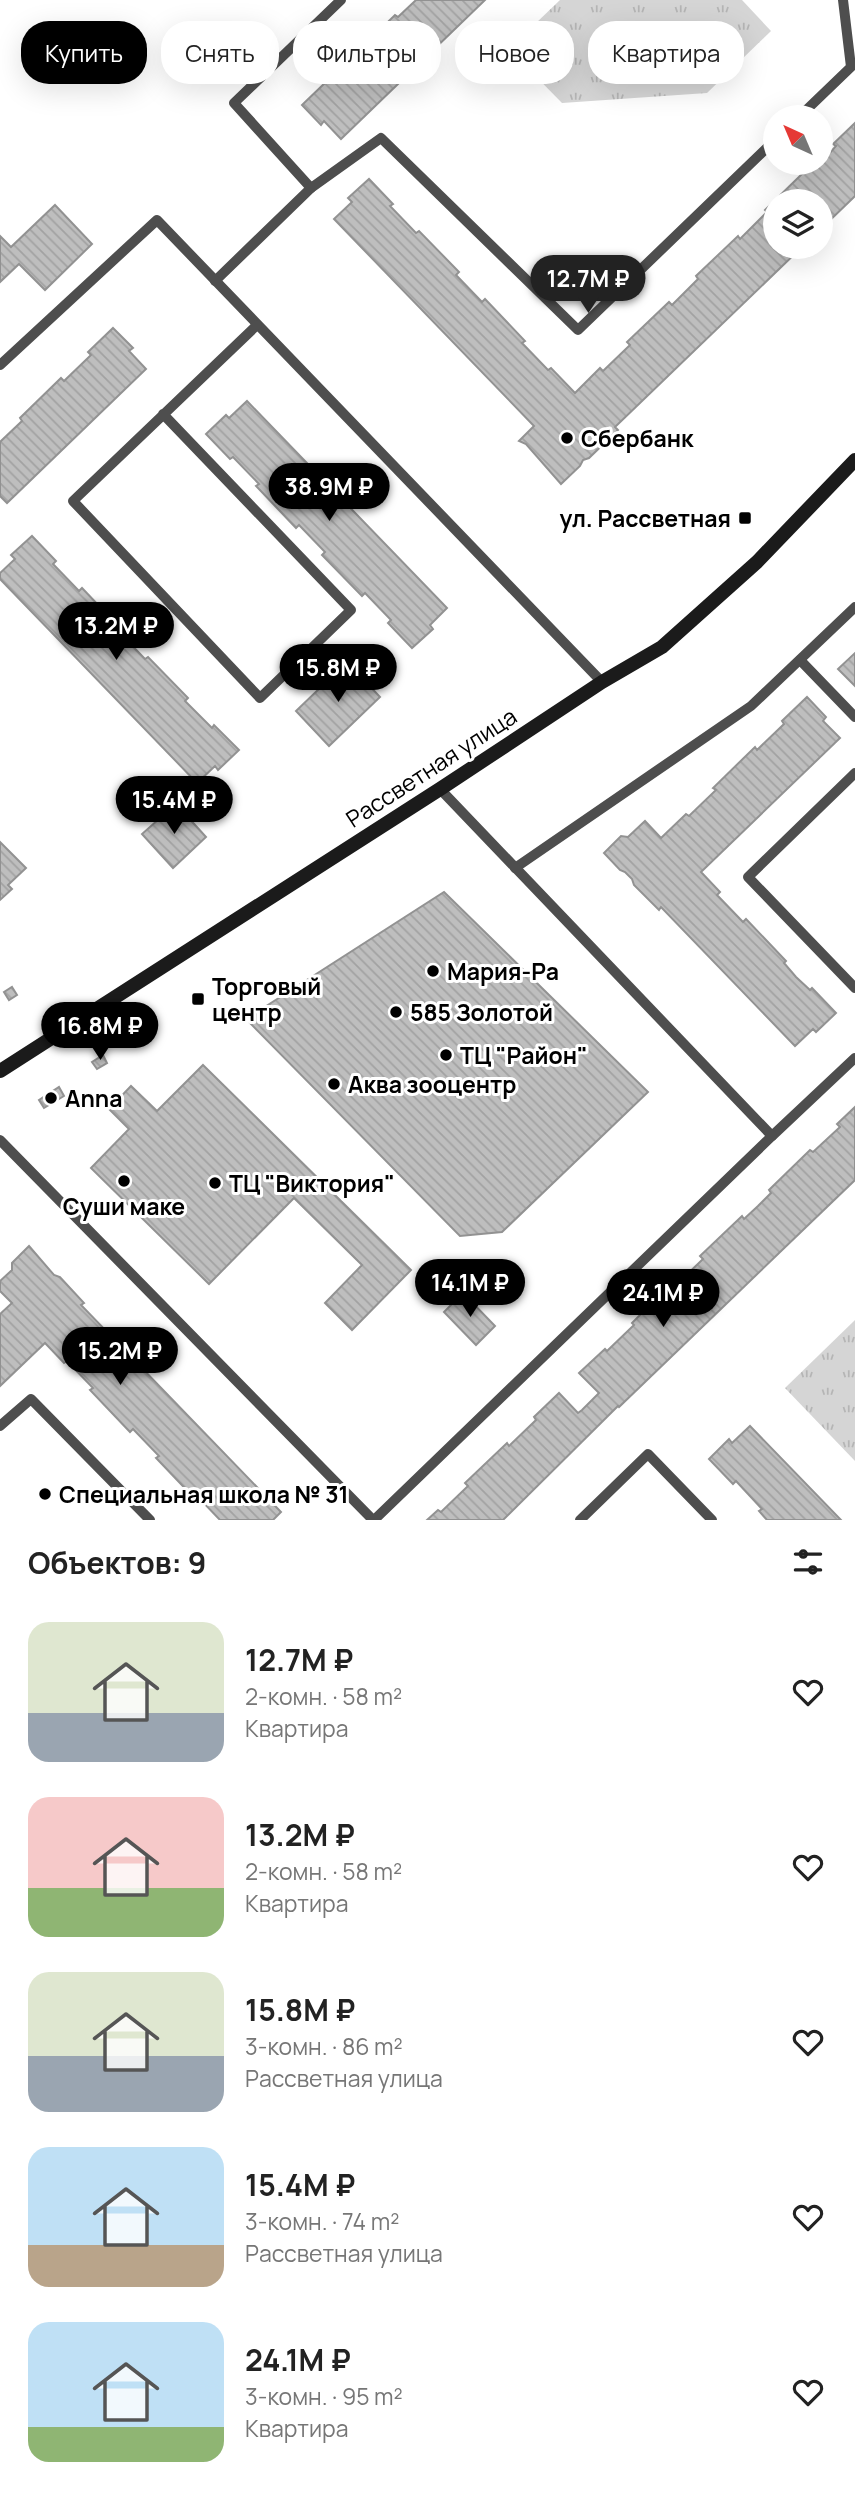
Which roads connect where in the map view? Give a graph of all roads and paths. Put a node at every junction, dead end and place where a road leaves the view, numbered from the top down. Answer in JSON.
{"nodes":[{"id":1,"x":341,"y":0,"type":"edge"},
{"id":2,"x":844,"y":0,"type":"edge"},
{"id":3,"x":811,"y":105,"type":"edge"},
{"id":4,"x":763,"y":152,"type":"edge"},
{"id":5,"x":311,"y":188,"type":"junction"},
{"id":6,"x":215,"y":281,"type":"junction"},
{"id":7,"x":257,"y":325,"type":"junction"},
{"id":8,"x":0,"y":365,"type":"edge"},
{"id":9,"x":163,"y":414,"type":"junction"},
{"id":10,"x":855,"y":460,"type":"edge"},
{"id":11,"x":855,"y":607,"type":"edge"},
{"id":12,"x":800,"y":660,"type":"junction"},
{"id":13,"x":602,"y":682,"type":"junction"},
{"id":14,"x":855,"y":717,"type":"edge"},
{"id":15,"x":855,"y":773,"type":"edge"},
{"id":16,"x":440,"y":789,"type":"junction"},
{"id":17,"x":515,"y":868,"type":"junction"},
{"id":18,"x":855,"y":988,"type":"edge"},
{"id":19,"x":855,"y":1058,"type":"edge"},
{"id":20,"x":0,"y":1071,"type":"edge"},
{"id":21,"x":772,"y":1136,"type":"junction"},
{"id":22,"x":0,"y":1140,"type":"edge"},
{"id":23,"x":0,"y":1426,"type":"edge"},
{"id":24,"x":150,"y":1520,"type":"edge"},
{"id":25,"x":374,"y":1520,"type":"edge"},
{"id":26,"x":580,"y":1520,"type":"edge"},
{"id":27,"x":712,"y":1520,"type":"edge"}],
"edges":[{"from":1,"to":5,"type":"lane"},
{"from":2,"to":3,"type":"lane"},
{"from":4,"to":5,"type":"lane"},
{"from":5,"to":6,"type":"lane"},
{"from":6,"to":7,"type":"lane"},
{"from":6,"to":8,"type":"lane"},
{"from":7,"to":9,"type":"lane"},
{"from":7,"to":13,"type":"lane"},
{"from":9,"to":9,"type":"lane"},
{"from":10,"to":13,"type":"street","name":"Рассветная улица"},
{"from":11,"to":12,"type":"lane"},
{"from":12,"to":14,"type":"lane"},
{"from":12,"to":17,"type":"lane"},
{"from":13,"to":16,"type":"street","name":"Рассветная улица"},
{"from":15,"to":18,"type":"lane"},
{"from":16,"to":17,"type":"lane"},
{"from":16,"to":20,"type":"street","name":"Рассветная улица"},
{"from":17,"to":21,"type":"lane"},
{"from":19,"to":21,"type":"lane"},
{"from":21,"to":25,"type":"lane"},
{"from":22,"to":25,"type":"lane"},
{"from":23,"to":24,"type":"lane"},
{"from":26,"to":27,"type":"lane"}]}
